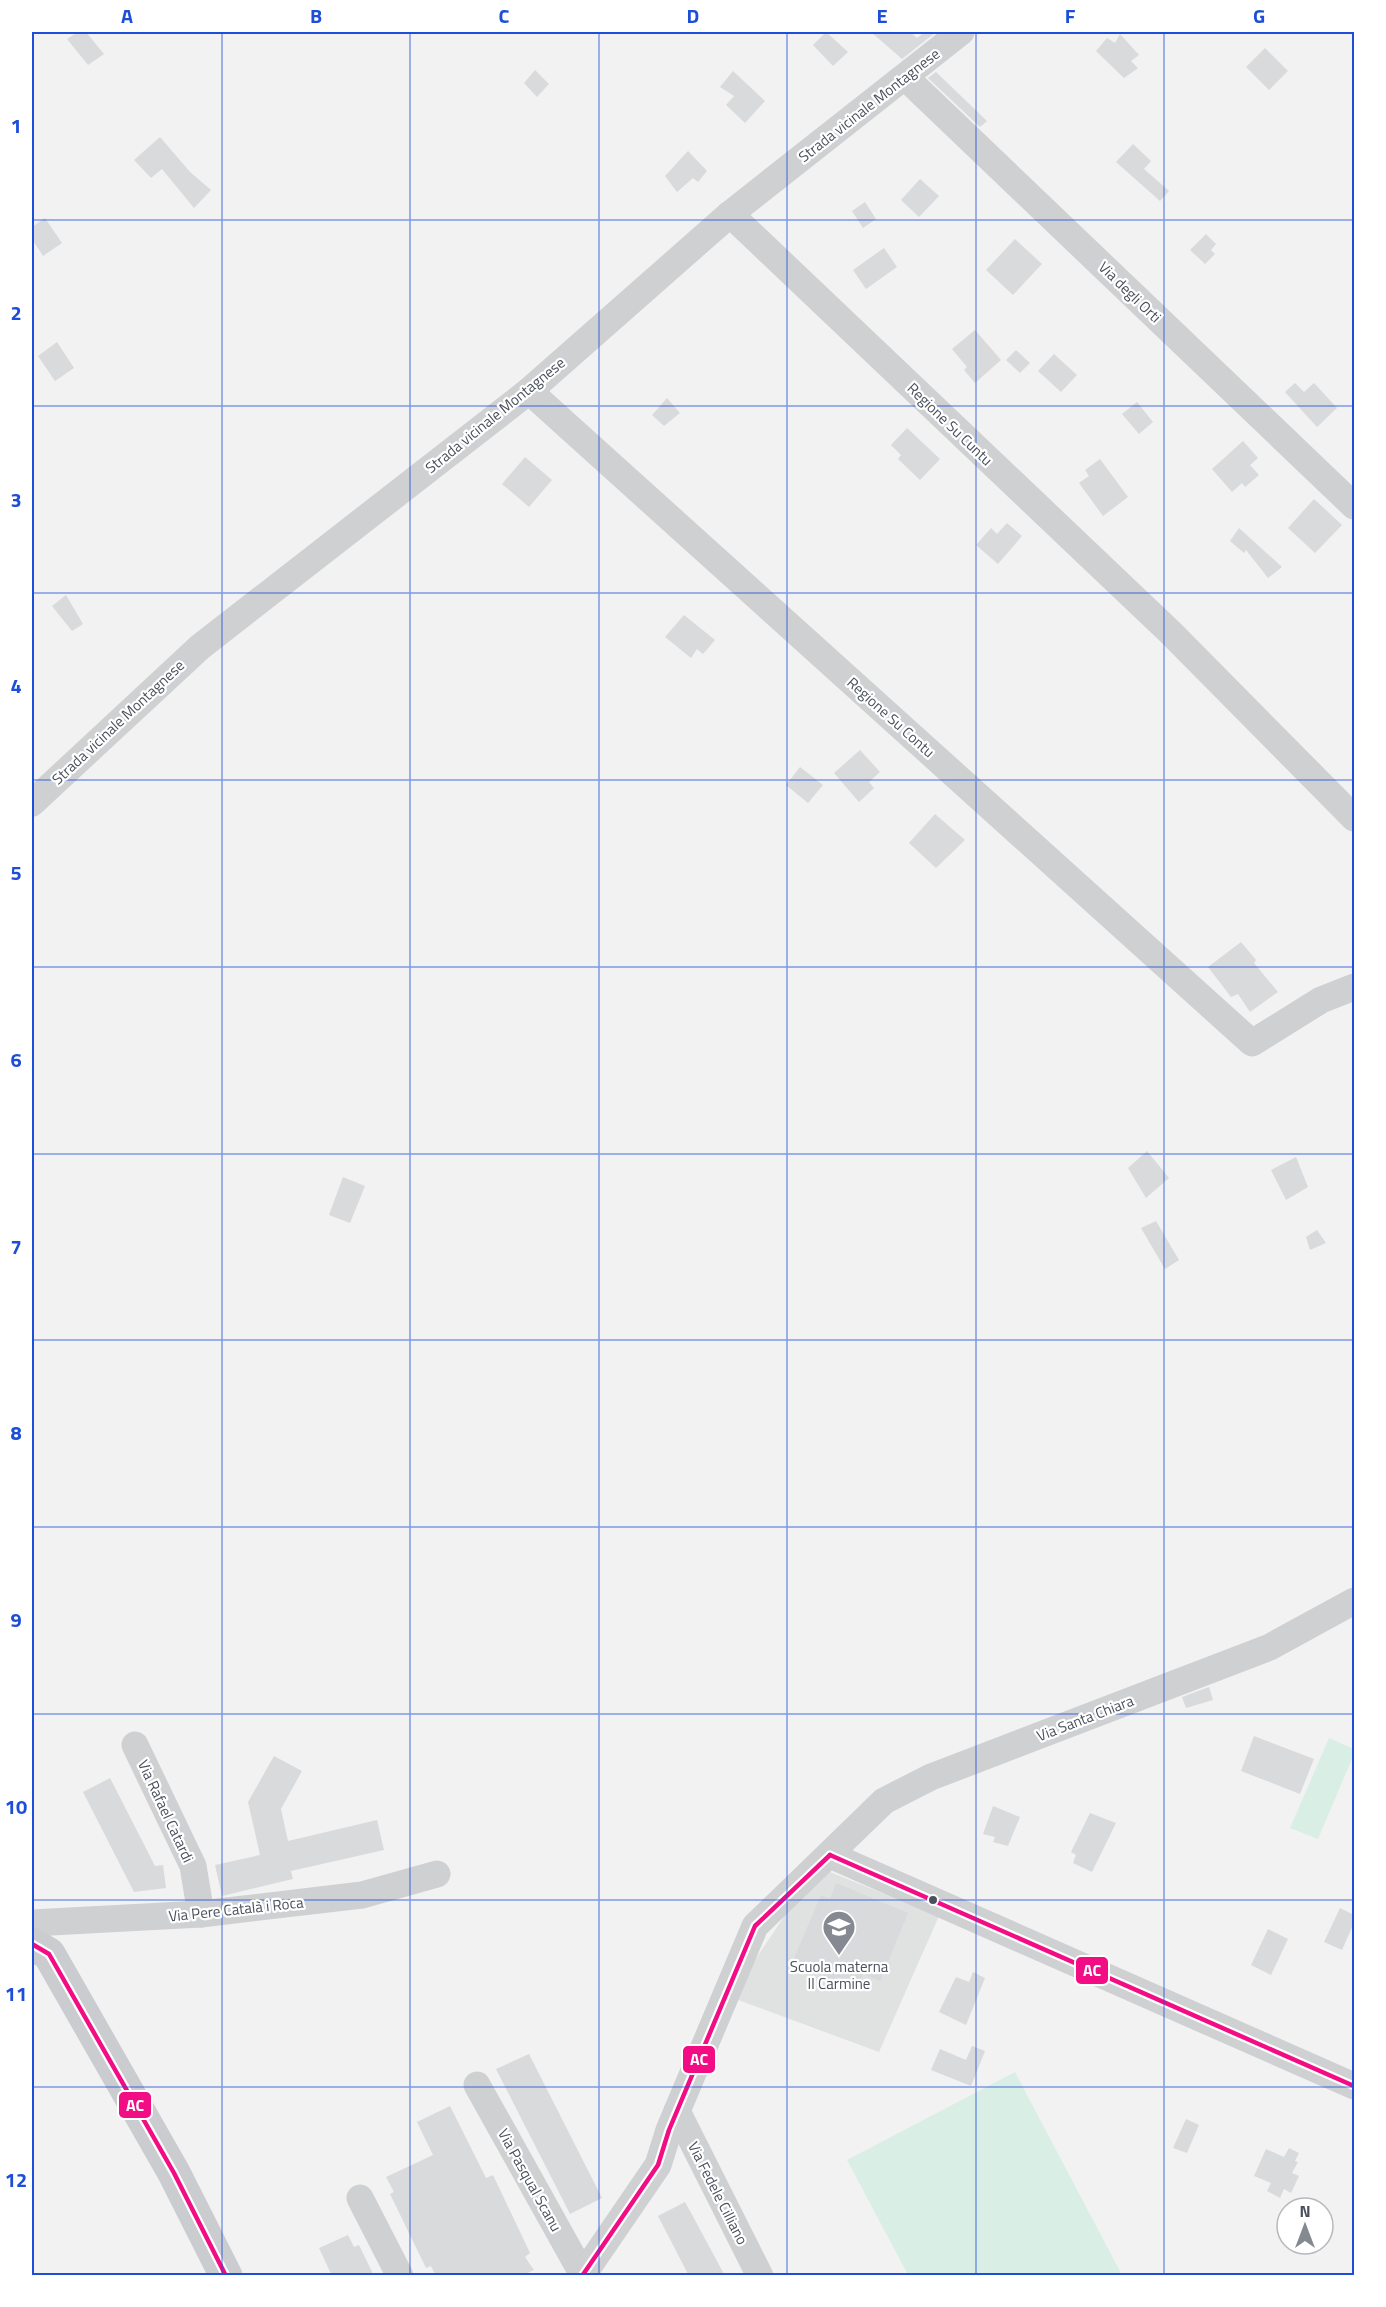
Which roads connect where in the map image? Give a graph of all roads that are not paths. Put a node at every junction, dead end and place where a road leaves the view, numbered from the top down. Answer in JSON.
{"nodes":[{"id":1,"x":962,"y":32,"type":"edge"},
{"id":2,"x":906,"y":78,"type":"junction"},
{"id":3,"x":730,"y":214,"type":"junction"},
{"id":4,"x":529,"y":391,"type":"junction"},
{"id":5,"x":1354,"y":506,"type":"edge"},
{"id":6,"x":32,"y":803,"type":"edge"},
{"id":7,"x":1354,"y":818,"type":"edge"},
{"id":8,"x":1354,"y":987,"type":"edge"},
{"id":9,"x":1354,"y":1601,"type":"edge"},
{"id":10,"x":135,"y":1745,"type":"dead end"},
{"id":11,"x":830,"y":1855,"type":"junction"},
{"id":12,"x":436,"y":1874,"type":"dead end"},
{"id":13,"x":201,"y":1914,"type":"junction"},
{"id":14,"x":32,"y":1923,"type":"edge"},
{"id":15,"x":32,"y":1944,"type":"edge"},
{"id":16,"x":477,"y":2085,"type":"dead end"},
{"id":17,"x":1354,"y":2085,"type":"edge"},
{"id":18,"x":677,"y":2111,"type":"junction"},
{"id":19,"x":360,"y":2198,"type":"dead end"},
{"id":20,"x":583,"y":2275,"type":"edge"},
{"id":21,"x":226,"y":2276,"type":"edge"},
{"id":22,"x":400,"y":2276,"type":"edge"},
{"id":23,"x":760,"y":2276,"type":"edge"}],
"edges":[{"from":1,"to":2,"type":"street","name":"Strada vicinale Montagnese"},
{"from":2,"to":3,"type":"street","name":"Strada vicinale Montagnese"},
{"from":2,"to":5,"type":"street","name":"Via degli Orti"},
{"from":3,"to":4,"type":"street","name":"Strada vicinale Montagnese"},
{"from":3,"to":7,"type":"street","name":"Regione Su Cuntu"},
{"from":4,"to":6,"type":"street","name":"Strada vicinale Montagnese"},
{"from":4,"to":8,"type":"street","name":"Regione Su Contu"},
{"from":9,"to":11,"type":"street","name":"Via Santa Chiara"},
{"from":10,"to":13,"type":"street","name":"Via Rafael Catardi"},
{"from":11,"to":17,"type":"street"},
{"from":11,"to":18,"type":"street","name":"Via Santa Chiara"},
{"from":12,"to":13,"type":"street","name":"Via Pere Català i Roca"},
{"from":13,"to":14,"type":"street","name":"Via Pere Català i Roca"},
{"from":15,"to":21,"type":"main road"},
{"from":16,"to":20,"type":"street","name":"Via Pasqual Scanu"},
{"from":18,"to":20,"type":"street","name":"Via Santa Chiara"},
{"from":18,"to":23,"type":"street","name":"Via Fedele Cilliano"},
{"from":19,"to":22,"type":"street"}]}
